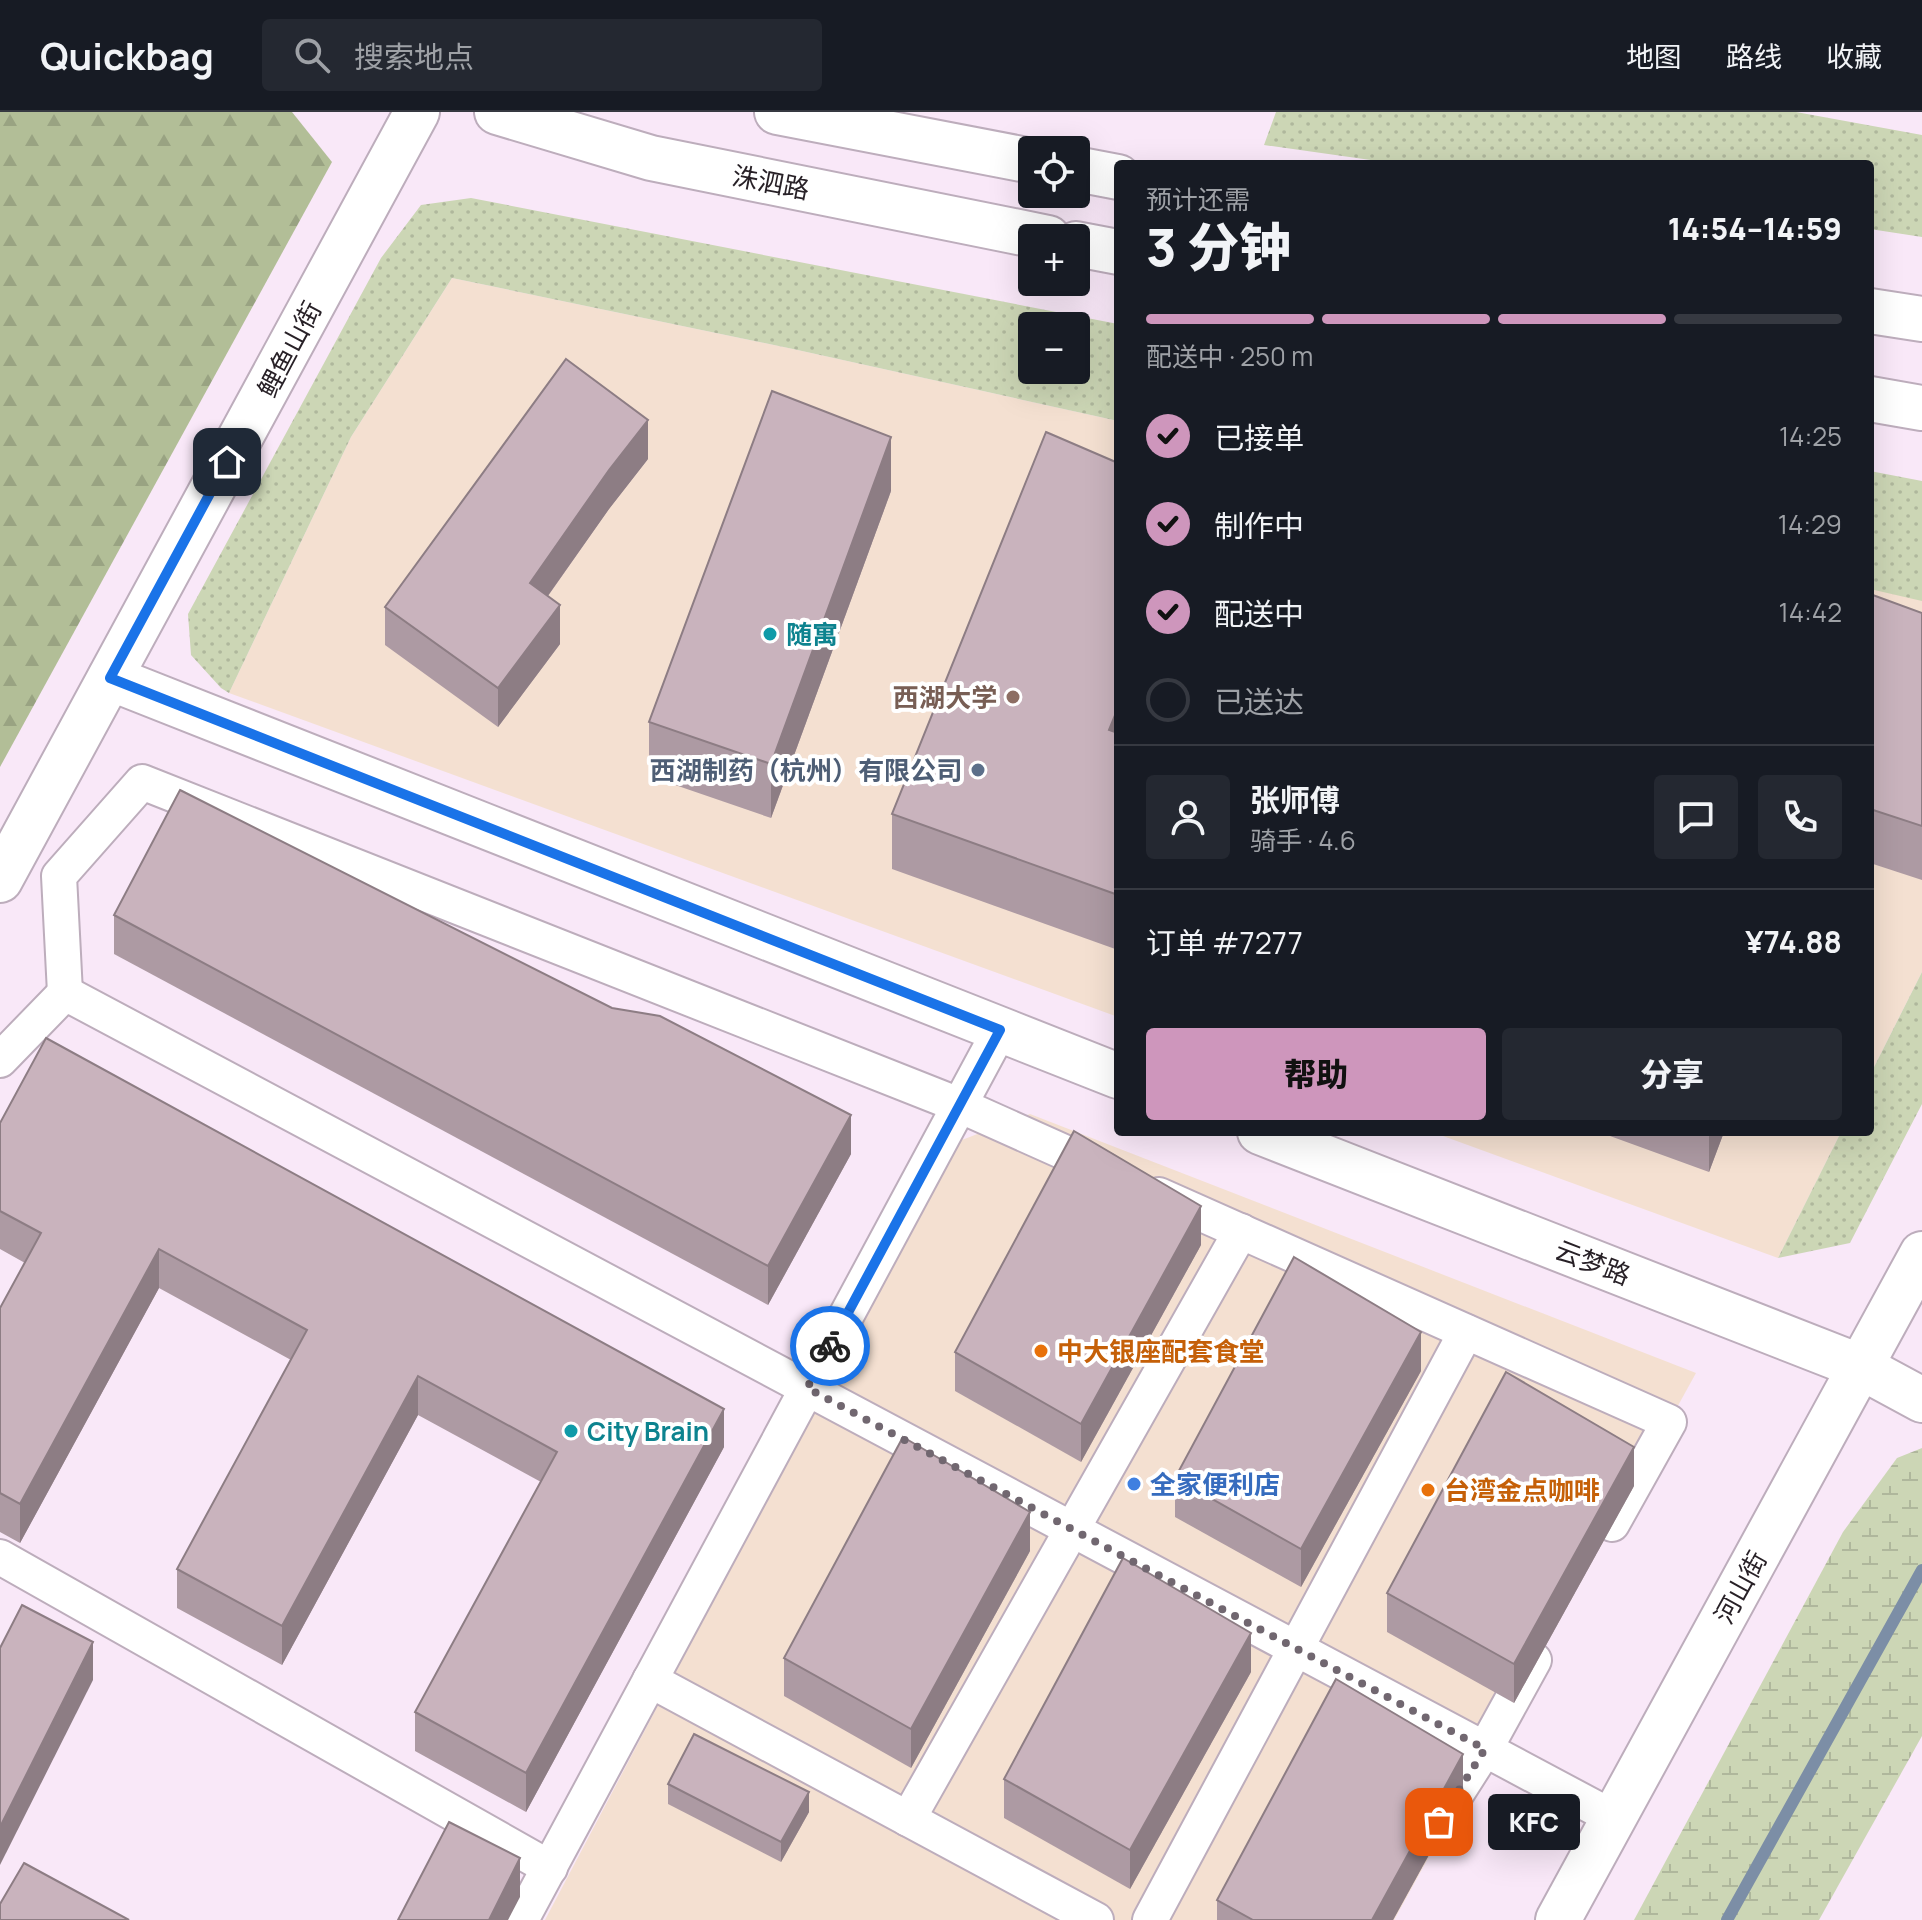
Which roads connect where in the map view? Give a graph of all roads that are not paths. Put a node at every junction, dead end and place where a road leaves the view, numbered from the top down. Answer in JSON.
{"nodes":[{"id":1,"x":417,"y":112,"type":"edge"},
{"id":2,"x":497,"y":112,"type":"edge"},
{"id":3,"x":777,"y":112,"type":"edge"},
{"id":4,"x":1018,"y":158,"type":"edge"},
{"id":5,"x":1090,"y":172,"type":"edge"},
{"id":6,"x":1114,"y":176,"type":"edge"},
{"id":7,"x":1018,"y":232,"type":"edge"},
{"id":8,"x":1090,"y":247,"type":"edge"},
{"id":9,"x":1114,"y":251,"type":"edge"},
{"id":10,"x":1874,"y":312,"type":"edge"},
{"id":11,"x":1922,"y":319,"type":"edge"},
{"id":12,"x":1874,"y":400,"type":"edge"},
{"id":13,"x":1922,"y":408,"type":"edge"},
{"id":14,"x":110,"y":678,"type":"junction"},
{"id":15,"x":0,"y":880,"type":"edge"},
{"id":16,"x":65,"y":993,"type":"junction"},
{"id":17,"x":1000,"y":1030,"type":"junction"},
{"id":18,"x":0,"y":1060,"type":"edge"},
{"id":19,"x":1114,"y":1074,"type":"edge"},
{"id":20,"x":959,"y":1105,"type":"junction"},
{"id":21,"x":1270,"y":1136,"type":"edge"},
{"id":22,"x":1241,"y":1231,"type":"junction"},
{"id":23,"x":1922,"y":1254,"type":"edge"},
{"id":24,"x":1466,"y":1332,"type":"junction"},
{"id":25,"x":1861,"y":1367,"type":"junction"},
{"id":26,"x":807,"y":1388,"type":"junction"},
{"id":27,"x":1922,"y":1400,"type":"edge"},
{"id":28,"x":1071,"y":1529,"type":"junction"},
{"id":29,"x":1600,"y":1544,"type":"edge"},
{"id":30,"x":0,"y":1557,"type":"edge"},
{"id":31,"x":1546,"y":1640,"type":"edge"},
{"id":32,"x":1296,"y":1648,"type":"junction"},
{"id":33,"x":650,"y":1680,"type":"junction"},
{"id":34,"x":1485,"y":1749,"type":"junction"},
{"id":35,"x":1614,"y":1818,"type":"junction"},
{"id":36,"x":908,"y":1819,"type":"junction"},
{"id":37,"x":1427,"y":1841,"type":"edge"},
{"id":38,"x":550,"y":1868,"type":"junction"},
{"id":39,"x":521,"y":1920,"type":"edge"},
{"id":40,"x":1096,"y":1920,"type":"edge"},
{"id":41,"x":1150,"y":1920,"type":"edge"},
{"id":42,"x":1558,"y":1920,"type":"edge"}],
"edges":[{"from":1,"to":14,"type":"street","name":"鲤鱼山街"},
{"from":2,"to":7,"type":"street","name":"洙泗路"},
{"from":3,"to":4,"type":"street"},
{"from":5,"to":6,"type":"street"},
{"from":8,"to":9,"type":"street"},
{"from":10,"to":11,"type":"street"},
{"from":12,"to":13,"type":"street"},
{"from":14,"to":15,"type":"street","name":"鲤鱼山街"},
{"from":14,"to":17,"type":"street"},
{"from":16,"to":18,"type":"street"},
{"from":16,"to":20,"type":"street"},
{"from":16,"to":26,"type":"street"},
{"from":17,"to":19,"type":"street"},
{"from":17,"to":20,"type":"street"},
{"from":20,"to":22,"type":"street"},
{"from":20,"to":26,"type":"street"},
{"from":21,"to":25,"type":"street","name":"云梦路"},
{"from":22,"to":24,"type":"street"},
{"from":22,"to":28,"type":"street"},
{"from":23,"to":25,"type":"street","name":"河山街"},
{"from":24,"to":29,"type":"street"},
{"from":24,"to":32,"type":"street"},
{"from":25,"to":27,"type":"street","name":"云梦路"},
{"from":25,"to":35,"type":"street","name":"河山街"},
{"from":26,"to":28,"type":"street"},
{"from":26,"to":33,"type":"street"},
{"from":28,"to":32,"type":"street"},
{"from":28,"to":36,"type":"street"},
{"from":30,"to":38,"type":"street"},
{"from":31,"to":34,"type":"street"},
{"from":32,"to":34,"type":"street"},
{"from":32,"to":41,"type":"street"},
{"from":33,"to":36,"type":"street"},
{"from":33,"to":38,"type":"street"},
{"from":34,"to":35,"type":"street"},
{"from":34,"to":37,"type":"street"},
{"from":35,"to":42,"type":"street","name":"河山街"},
{"from":36,"to":40,"type":"street"},
{"from":38,"to":39,"type":"street"}]}
